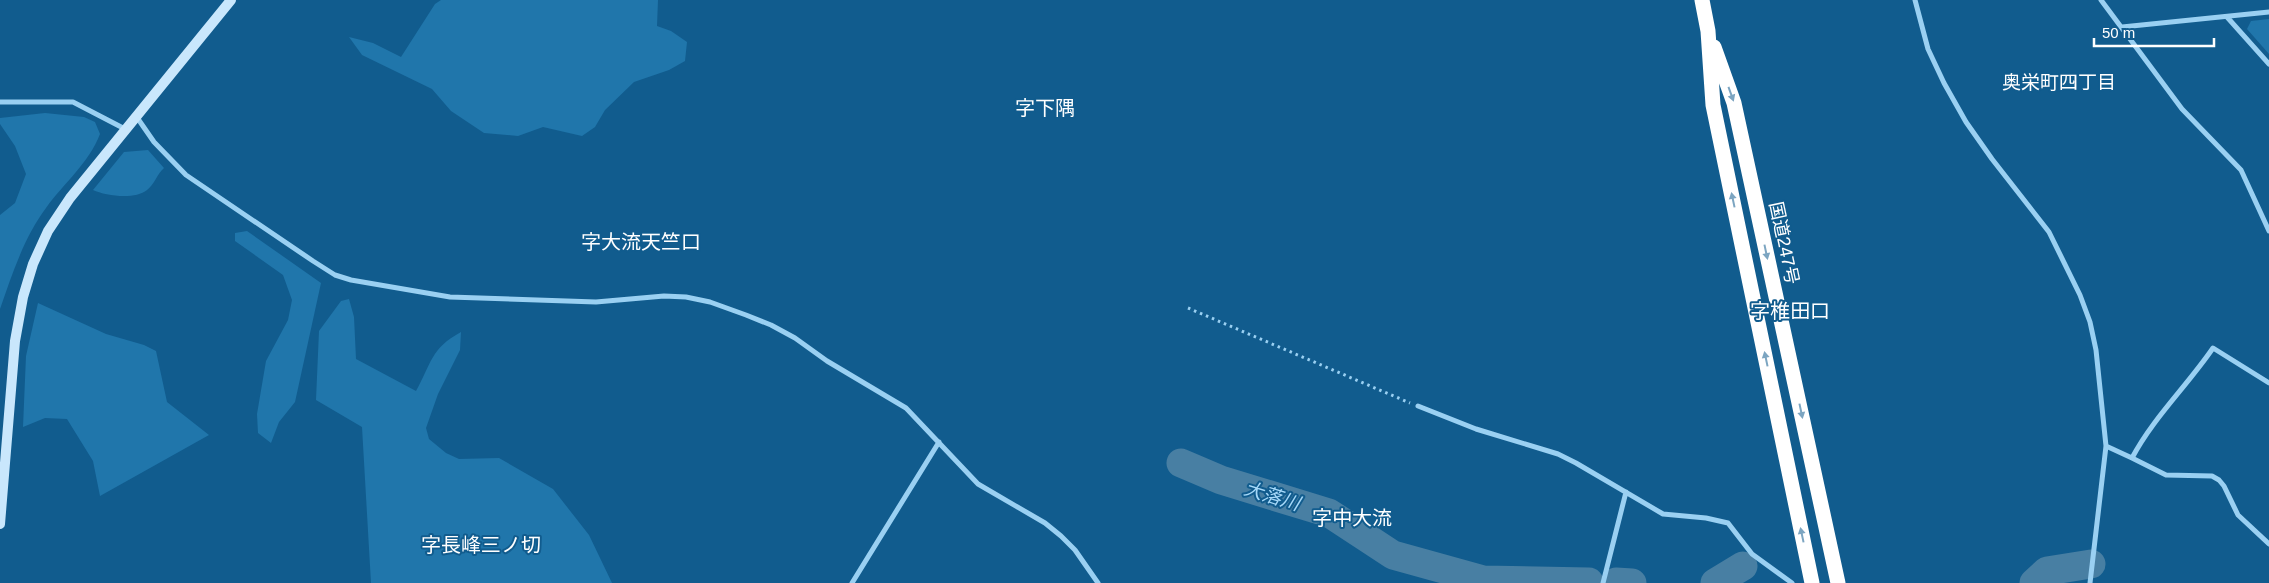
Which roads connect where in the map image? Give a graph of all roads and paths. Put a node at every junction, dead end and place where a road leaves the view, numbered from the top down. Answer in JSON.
{"nodes":[{"id":1,"x":231,"y":0,"type":"edge"},
{"id":2,"x":1702,"y":0,"type":"edge"},
{"id":3,"x":1915,"y":0,"type":"edge"},
{"id":4,"x":2101,"y":0,"type":"edge"},
{"id":5,"x":2269,"y":12,"type":"edge"},
{"id":6,"x":2227,"y":17,"type":"junction"},
{"id":7,"x":2122,"y":27,"type":"junction"},
{"id":8,"x":1708,"y":32,"type":"junction"},
{"id":9,"x":2269,"y":64,"type":"edge"},
{"id":10,"x":0,"y":102,"type":"edge"},
{"id":11,"x":136,"y":116,"type":"junction"},
{"id":12,"x":125,"y":128,"type":"junction"},
{"id":13,"x":2269,"y":231,"type":"edge"},
{"id":14,"x":1188,"y":308,"type":"dead end"},
{"id":15,"x":2269,"y":383,"type":"edge"},
{"id":16,"x":1418,"y":406,"type":"joint"},
{"id":17,"x":939,"y":442,"type":"junction"},
{"id":18,"x":2106,"y":446,"type":"junction"},
{"id":19,"x":2132,"y":458,"type":"junction"},
{"id":20,"x":1626,"y":492,"type":"junction"},
{"id":21,"x":0,"y":524,"type":"edge"},
{"id":22,"x":2269,"y":544,"type":"edge"},
{"id":23,"x":852,"y":583,"type":"edge"},
{"id":24,"x":1098,"y":583,"type":"edge"},
{"id":25,"x":1602,"y":583,"type":"edge"},
{"id":26,"x":1792,"y":583,"type":"edge"},
{"id":27,"x":1812,"y":583,"type":"edge"},
{"id":28,"x":1838,"y":583,"type":"edge"},
{"id":29,"x":2090,"y":583,"type":"edge"}],
"edges":[{"from":1,"to":11,"type":"street"},
{"from":2,"to":8,"type":"highway","name":"国道247号"},
{"from":3,"to":18,"type":"street"},
{"from":4,"to":7,"type":"street"},
{"from":5,"to":6,"type":"street"},
{"from":6,"to":7,"type":"street"},
{"from":6,"to":9,"type":"street"},
{"from":7,"to":13,"type":"street"},
{"from":27,"to":8,"type":"highway","name":"国道247号","one_way":true},
{"from":8,"to":28,"type":"highway","name":"国道247号","one_way":true},
{"from":10,"to":12,"type":"street"},
{"from":11,"to":12,"type":"street"},
{"from":11,"to":17,"type":"street"},
{"from":12,"to":21,"type":"street"},
{"from":14,"to":16,"type":"path"},
{"from":15,"to":19,"type":"street"},
{"from":16,"to":20,"type":"street"},
{"from":17,"to":23,"type":"street"},
{"from":17,"to":24,"type":"street"},
{"from":18,"to":19,"type":"street"},
{"from":18,"to":29,"type":"street"},
{"from":19,"to":22,"type":"street"},
{"from":20,"to":25,"type":"street"},
{"from":20,"to":26,"type":"street"}]}
